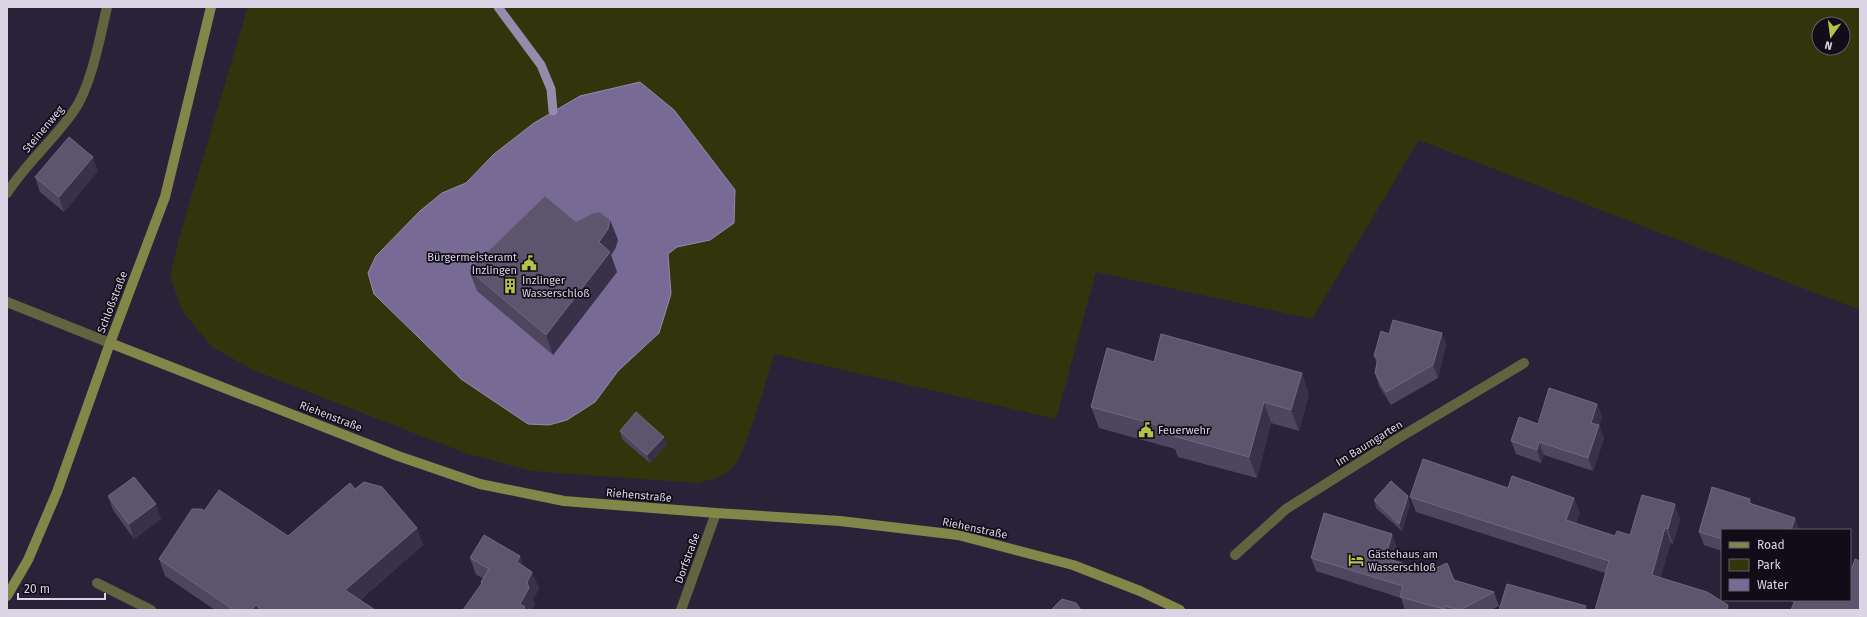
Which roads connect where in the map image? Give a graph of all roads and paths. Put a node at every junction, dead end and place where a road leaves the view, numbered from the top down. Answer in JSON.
{"nodes":[{"id":1,"x":107,"y":7,"type":"edge"},
{"id":2,"x":211,"y":7,"type":"edge"},
{"id":3,"x":7,"y":193,"type":"edge"},
{"id":4,"x":7,"y":302,"type":"edge"},
{"id":5,"x":110,"y":343,"type":"junction"},
{"id":6,"x":1524,"y":363,"type":"dead end"},
{"id":7,"x":716,"y":513,"type":"junction"},
{"id":8,"x":1235,"y":555,"type":"dead end"},
{"id":9,"x":97,"y":583,"type":"dead end"},
{"id":10,"x":7,"y":596,"type":"edge"},
{"id":11,"x":150,"y":610,"type":"edge"},
{"id":12,"x":681,"y":610,"type":"edge"},
{"id":13,"x":1180,"y":610,"type":"edge"}],
"edges":[{"from":1,"to":3,"type":"street","name":"Steinenweg"},
{"from":2,"to":5,"type":"street","name":"Schloßstraße"},
{"from":4,"to":5,"type":"street"},
{"from":5,"to":7,"type":"street","name":"Riehenstraße"},
{"from":5,"to":10,"type":"street","name":"Schloßstraße"},
{"from":6,"to":8,"type":"street","name":"Im Baumgarten"},
{"from":7,"to":12,"type":"street","name":"Dorfstraße"},
{"from":7,"to":13,"type":"street","name":"Riehenstraße"},
{"from":9,"to":11,"type":"street"}]}
